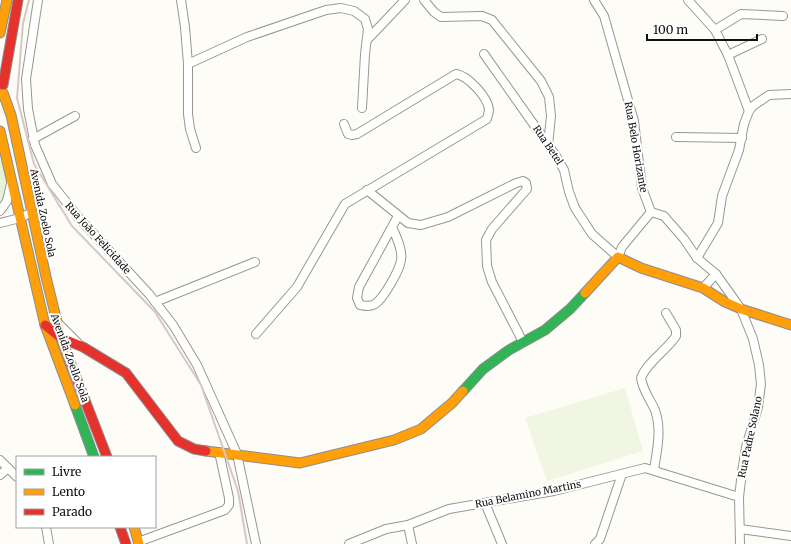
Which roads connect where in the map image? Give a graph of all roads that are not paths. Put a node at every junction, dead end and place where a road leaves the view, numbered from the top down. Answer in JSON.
{"nodes":[{"id":1,"x":6,"y":0,"type":"edge"},
{"id":2,"x":18,"y":0,"type":"edge"},
{"id":3,"x":38,"y":0,"type":"edge"},
{"id":4,"x":181,"y":0,"type":"edge"},
{"id":5,"x":405,"y":0,"type":"edge"},
{"id":6,"x":424,"y":0,"type":"edge"},
{"id":7,"x":594,"y":0,"type":"edge"},
{"id":8,"x":688,"y":0,"type":"edge"},
{"id":9,"x":783,"y":16,"type":"dead end"},
{"id":10,"x":715,"y":30,"type":"junction"},
{"id":11,"x":0,"y":32,"type":"edge"},
{"id":12,"x":762,"y":39,"type":"dead end"},
{"id":13,"x":367,"y":40,"type":"junction"},
{"id":14,"x":484,"y":54,"type":"dead end"},
{"id":15,"x":728,"y":55,"type":"junction"},
{"id":16,"x":188,"y":64,"type":"junction"},
{"id":17,"x":1,"y":89,"type":"edge"},
{"id":18,"x":791,"y":94,"type":"edge"},
{"id":19,"x":362,"y":108,"type":"dead end"},
{"id":20,"x":749,"y":111,"type":"junction"},
{"id":21,"x":75,"y":116,"type":"dead end"},
{"id":22,"x":344,"y":124,"type":"dead end"},
{"id":23,"x":0,"y":131,"type":"edge"},
{"id":24,"x":676,"y":137,"type":"dead end"},
{"id":25,"x":742,"y":138,"type":"junction"},
{"id":26,"x":34,"y":139,"type":"junction"},
{"id":27,"x":548,"y":145,"type":"junction"},
{"id":28,"x":196,"y":148,"type":"dead end"},
{"id":29,"x":12,"y":182,"type":"junction"},
{"id":30,"x":367,"y":190,"type":"junction"},
{"id":31,"x":0,"y":211,"type":"edge"},
{"id":32,"x":32,"y":212,"type":"junction"},
{"id":33,"x":651,"y":212,"type":"junction"},
{"id":34,"x":398,"y":216,"type":"junction"},
{"id":35,"x":20,"y":218,"type":"junction"},
{"id":36,"x":0,"y":223,"type":"edge"},
{"id":37,"x":392,"y":227,"type":"junction"},
{"id":38,"x":618,"y":257,"type":"junction"},
{"id":39,"x":697,"y":258,"type":"junction"},
{"id":40,"x":255,"y":262,"type":"dead end"},
{"id":41,"x":716,"y":274,"type":"junction"},
{"id":42,"x":703,"y":288,"type":"junction"},
{"id":43,"x":155,"y":302,"type":"junction"},
{"id":44,"x":741,"y":309,"type":"junction"},
{"id":45,"x":666,"y":313,"type":"dead end"},
{"id":46,"x":58,"y":323,"type":"junction"},
{"id":47,"x":45,"y":324,"type":"junction"},
{"id":48,"x":791,"y":325,"type":"edge"},
{"id":49,"x":256,"y":334,"type":"dead end"},
{"id":50,"x":61,"y":338,"type":"junction"},
{"id":51,"x":523,"y":342,"type":"junction"},
{"id":52,"x":83,"y":347,"type":"junction"},
{"id":53,"x":219,"y":452,"type":"junction"},
{"id":54,"x":236,"y":454,"type":"junction"},
{"id":55,"x":94,"y":456,"type":"edge"},
{"id":56,"x":107,"y":456,"type":"edge"},
{"id":57,"x":0,"y":460,"type":"edge"},
{"id":58,"x":8,"y":468,"type":"junction"},
{"id":59,"x":654,"y":470,"type":"junction"},
{"id":60,"x":622,"y":474,"type":"junction"},
{"id":61,"x":0,"y":475,"type":"edge"},
{"id":62,"x":16,"y":476,"type":"edge"},
{"id":63,"x":739,"y":497,"type":"junction"},
{"id":64,"x":485,"y":503,"type":"junction"},
{"id":65,"x":408,"y":525,"type":"junction"},
{"id":66,"x":46,"y":528,"type":"edge"},
{"id":67,"x":120,"y":528,"type":"edge"},
{"id":68,"x":134,"y":528,"type":"edge"},
{"id":69,"x":740,"y":529,"type":"junction"},
{"id":70,"x":791,"y":536,"type":"edge"},
{"id":71,"x":138,"y":543,"type":"edge"},
{"id":72,"x":49,"y":544,"type":"edge"},
{"id":73,"x":126,"y":544,"type":"edge"},
{"id":74,"x":256,"y":544,"type":"edge"},
{"id":75,"x":349,"y":544,"type":"edge"},
{"id":76,"x":412,"y":544,"type":"edge"},
{"id":77,"x":502,"y":544,"type":"edge"},
{"id":78,"x":595,"y":544,"type":"edge"},
{"id":79,"x":740,"y":544,"type":"edge"}],
"edges":[{"from":1,"to":11,"type":"street"},
{"from":2,"to":17,"type":"street"},
{"from":3,"to":26,"type":"street","name":"Rua João Felicidade"},
{"from":4,"to":16,"type":"street"},
{"from":5,"to":13,"type":"street"},
{"from":6,"to":27,"type":"street"},
{"from":7,"to":33,"type":"street","name":"Rua Belo Horizante"},
{"from":8,"to":10,"type":"street"},
{"from":9,"to":10,"type":"street"},
{"from":10,"to":15,"type":"street"},
{"from":12,"to":15,"type":"street"},
{"from":13,"to":16,"type":"street"},
{"from":13,"to":19,"type":"street"},
{"from":14,"to":27,"type":"street","name":"Rua Betel"},
{"from":15,"to":20,"type":"street"},
{"from":16,"to":28,"type":"street"},
{"from":17,"to":32,"type":"street","name":"Avenida Zoelo Sola"},
{"from":18,"to":20,"type":"street"},
{"from":20,"to":25,"type":"street"},
{"from":21,"to":26,"type":"street"},
{"from":22,"to":30,"type":"street"},
{"from":23,"to":29,"type":"street"},
{"from":24,"to":25,"type":"street"},
{"from":25,"to":39,"type":"street"},
{"from":26,"to":43,"type":"street","name":"Rua João Felicidade"},
{"from":27,"to":38,"type":"street","name":"Rua Betel"},
{"from":29,"to":31,"type":"street"},
{"from":29,"to":35,"type":"street"},
{"from":30,"to":34,"type":"street"},
{"from":30,"to":49,"type":"street"},
{"from":32,"to":35,"type":"street"},
{"from":32,"to":46,"type":"street","name":"Avenida Zoelo Sola"},
{"from":33,"to":38,"type":"street"},
{"from":33,"to":39,"type":"street"},
{"from":34,"to":37,"type":"street"},
{"from":34,"to":51,"type":"street"},
{"from":35,"to":36,"type":"street"},
{"from":35,"to":47,"type":"street","name":"Avenida Zoello Sola"},
{"from":37,"to":37,"type":"street"},
{"from":38,"to":42,"type":"street"},
{"from":38,"to":51,"type":"street"},
{"from":39,"to":41,"type":"street"},
{"from":40,"to":43,"type":"street"},
{"from":41,"to":42,"type":"street"},
{"from":41,"to":44,"type":"street"},
{"from":42,"to":44,"type":"street"},
{"from":43,"to":54,"type":"street","name":"Rua João Felicidade"},
{"from":44,"to":48,"type":"street"},
{"from":44,"to":63,"type":"street","name":"Rua Padre Solano"},
{"from":45,"to":59,"type":"street"},
{"from":46,"to":50,"type":"street","name":"Avenida Zoelo Sola"},
{"from":46,"to":52,"type":"street"},
{"from":47,"to":50,"type":"street"},
{"from":47,"to":55,"type":"street","name":"Avenida Zoello Sola"},
{"from":50,"to":52,"type":"street"},
{"from":50,"to":56,"type":"street","name":"Avenida Zoello Sola"},
{"from":51,"to":54,"type":"street"},
{"from":52,"to":53,"type":"street"},
{"from":53,"to":54,"type":"street"},
{"from":53,"to":71,"type":"street"},
{"from":54,"to":74,"type":"street","name":"Rua João Felicidade"},
{"from":57,"to":58,"type":"street"},
{"from":58,"to":61,"type":"street"},
{"from":58,"to":62,"type":"street"},
{"from":59,"to":60,"type":"street","name":"Rua Belamino Martins"},
{"from":59,"to":63,"type":"street","name":"Rua Belamino Martins"},
{"from":60,"to":64,"type":"street","name":"Rua Belamino Martins"},
{"from":60,"to":78,"type":"street"},
{"from":63,"to":69,"type":"street","name":"Rua Padre Solano"},
{"from":64,"to":65,"type":"street","name":"Rua Belamino Martins"},
{"from":64,"to":77,"type":"street"},
{"from":65,"to":75,"type":"street","name":"Rua Belamino Martins"},
{"from":65,"to":76,"type":"street"},
{"from":66,"to":72,"type":"street"},
{"from":67,"to":73,"type":"street"},
{"from":68,"to":71,"type":"street"},
{"from":69,"to":70,"type":"street"},
{"from":69,"to":79,"type":"street","name":"Rua Padre Solano"}]}
